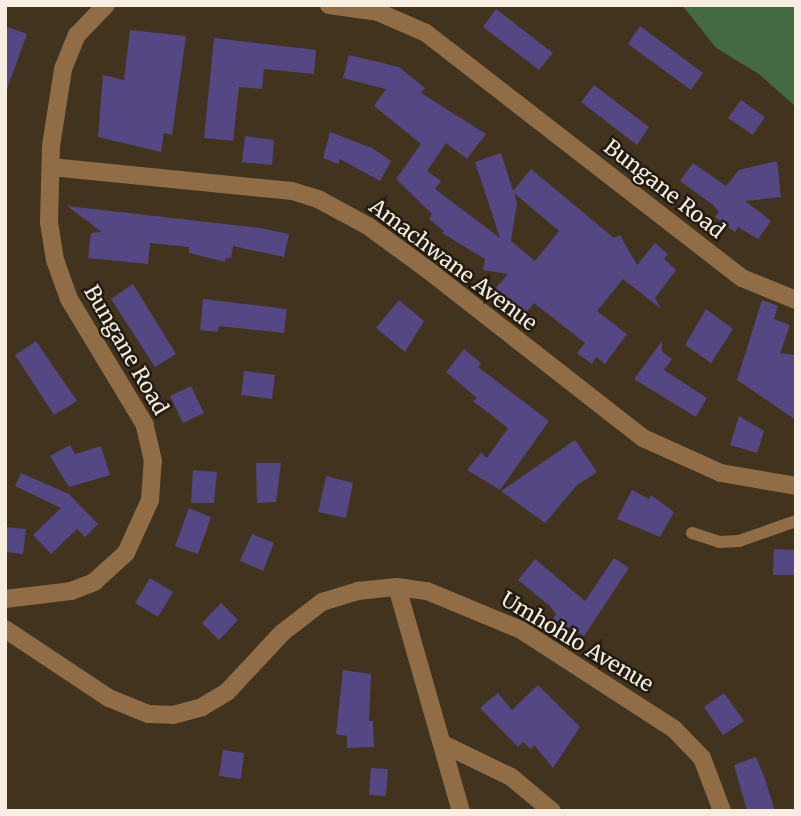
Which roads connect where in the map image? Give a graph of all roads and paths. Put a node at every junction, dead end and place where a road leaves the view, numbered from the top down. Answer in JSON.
{"nodes":[{"id":1,"x":106,"y":5,"type":"edge"},
{"id":2,"x":329,"y":5,"type":"edge"},
{"id":3,"x":51,"y":167,"type":"junction"},
{"id":4,"x":796,"y":300,"type":"edge"},
{"id":5,"x":796,"y":486,"type":"edge"},
{"id":6,"x":796,"y":521,"type":"edge"},
{"id":7,"x":692,"y":533,"type":"dead end"},
{"id":8,"x":397,"y":587,"type":"junction"},
{"id":9,"x":5,"y":599,"type":"edge"},
{"id":10,"x":5,"y":629,"type":"edge"},
{"id":11,"x":443,"y":744,"type":"junction"},
{"id":12,"x":461,"y":811,"type":"edge"},
{"id":13,"x":552,"y":811,"type":"edge"},
{"id":14,"x":722,"y":811,"type":"edge"}],
"edges":[{"from":1,"to":3,"type":"street","name":"Bungane Road"},
{"from":2,"to":4,"type":"street","name":"Bungane Road"},
{"from":3,"to":5,"type":"street","name":"Amachwane Avenue"},
{"from":3,"to":9,"type":"street","name":"Bungane Road"},
{"from":6,"to":7,"type":"lane"},
{"from":8,"to":10,"type":"street","name":"Umhohlo Avenue"},
{"from":8,"to":11,"type":"street"},
{"from":8,"to":14,"type":"street","name":"Umhohlo Avenue"},
{"from":11,"to":12,"type":"street"},
{"from":11,"to":13,"type":"street"}]}
